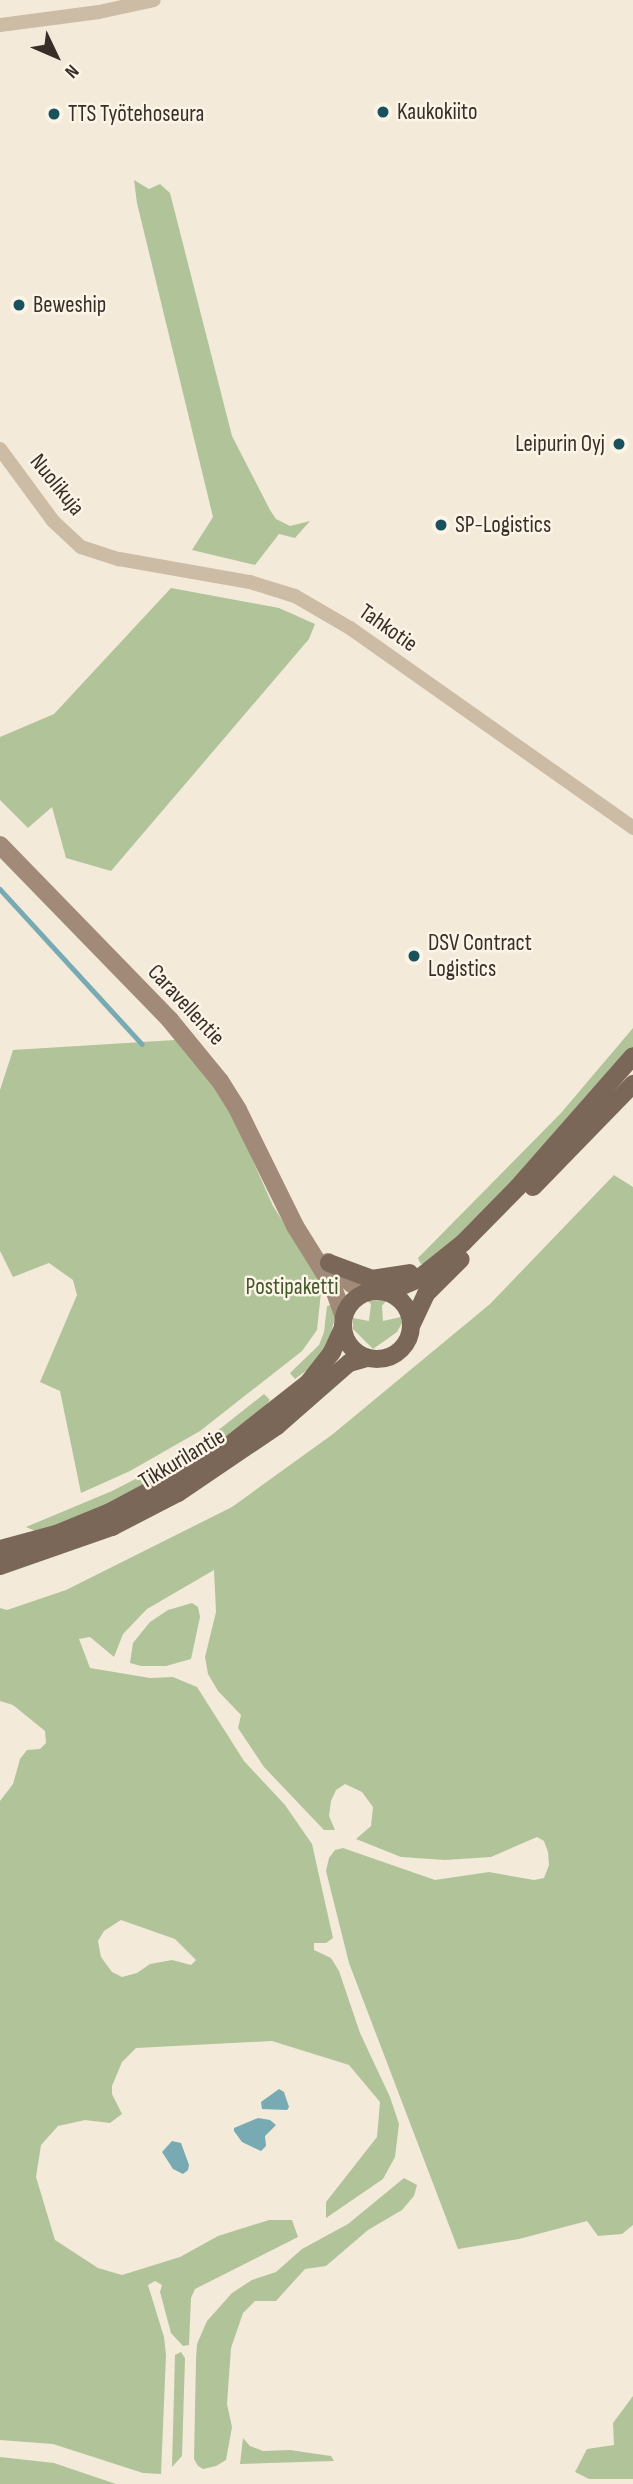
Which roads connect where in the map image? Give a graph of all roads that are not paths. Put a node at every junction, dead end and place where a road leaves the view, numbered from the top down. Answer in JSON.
{"nodes":[{"id":1,"x":154,"y":0,"type":"edge"},
{"id":2,"x":0,"y":25,"type":"edge"},
{"id":3,"x":0,"y":449,"type":"edge"},
{"id":4,"x":81,"y":547,"type":"joint"},
{"id":5,"x":633,"y":828,"type":"edge"},
{"id":6,"x":0,"y":845,"type":"edge"},
{"id":7,"x":633,"y":1056,"type":"edge"},
{"id":8,"x":633,"y":1084,"type":"edge"},
{"id":9,"x":295,"y":1226,"type":"junction"},
{"id":10,"x":329,"y":1263,"type":"junction"},
{"id":11,"x":431,"y":1271,"type":"junction"},
{"id":12,"x":370,"y":1290,"type":"junction"},
{"id":13,"x":388,"y":1292,"type":"junction"},
{"id":14,"x":343,"y":1322,"type":"junction"},
{"id":15,"x":412,"y":1324,"type":"junction"},
{"id":16,"x":367,"y":1358,"type":"junction"},
{"id":17,"x":0,"y":1549,"type":"edge"},
{"id":18,"x":0,"y":1566,"type":"edge"}],
"edges":[{"from":1,"to":2,"type":"street"},
{"from":3,"to":4,"type":"street","name":"Nuolikuja"},
{"from":4,"to":5,"type":"street","name":"Tahkotie"},
{"from":6,"to":9,"type":"main road","name":"Caravellentie"},
{"from":7,"to":11,"type":"main road"},
{"from":8,"to":15,"type":"main road"},
{"from":9,"to":10,"type":"main road","name":"Caravellentie"},
{"from":9,"to":14,"type":"main road","name":"Caravellentie"},
{"from":10,"to":11,"type":"main road"},
{"from":10,"to":12,"type":"main road","name":"Caravellentie"},
{"from":11,"to":13,"type":"main road"},
{"from":12,"to":13,"type":"main road"},
{"from":12,"to":14,"type":"main road"},
{"from":13,"to":15,"type":"main road"},
{"from":14,"to":16,"type":"main road"},
{"from":14,"to":17,"type":"main road","name":"Tikkurilantie"},
{"from":15,"to":16,"type":"main road"},
{"from":16,"to":18,"type":"main road","name":"Tikkurilantie"}]}
